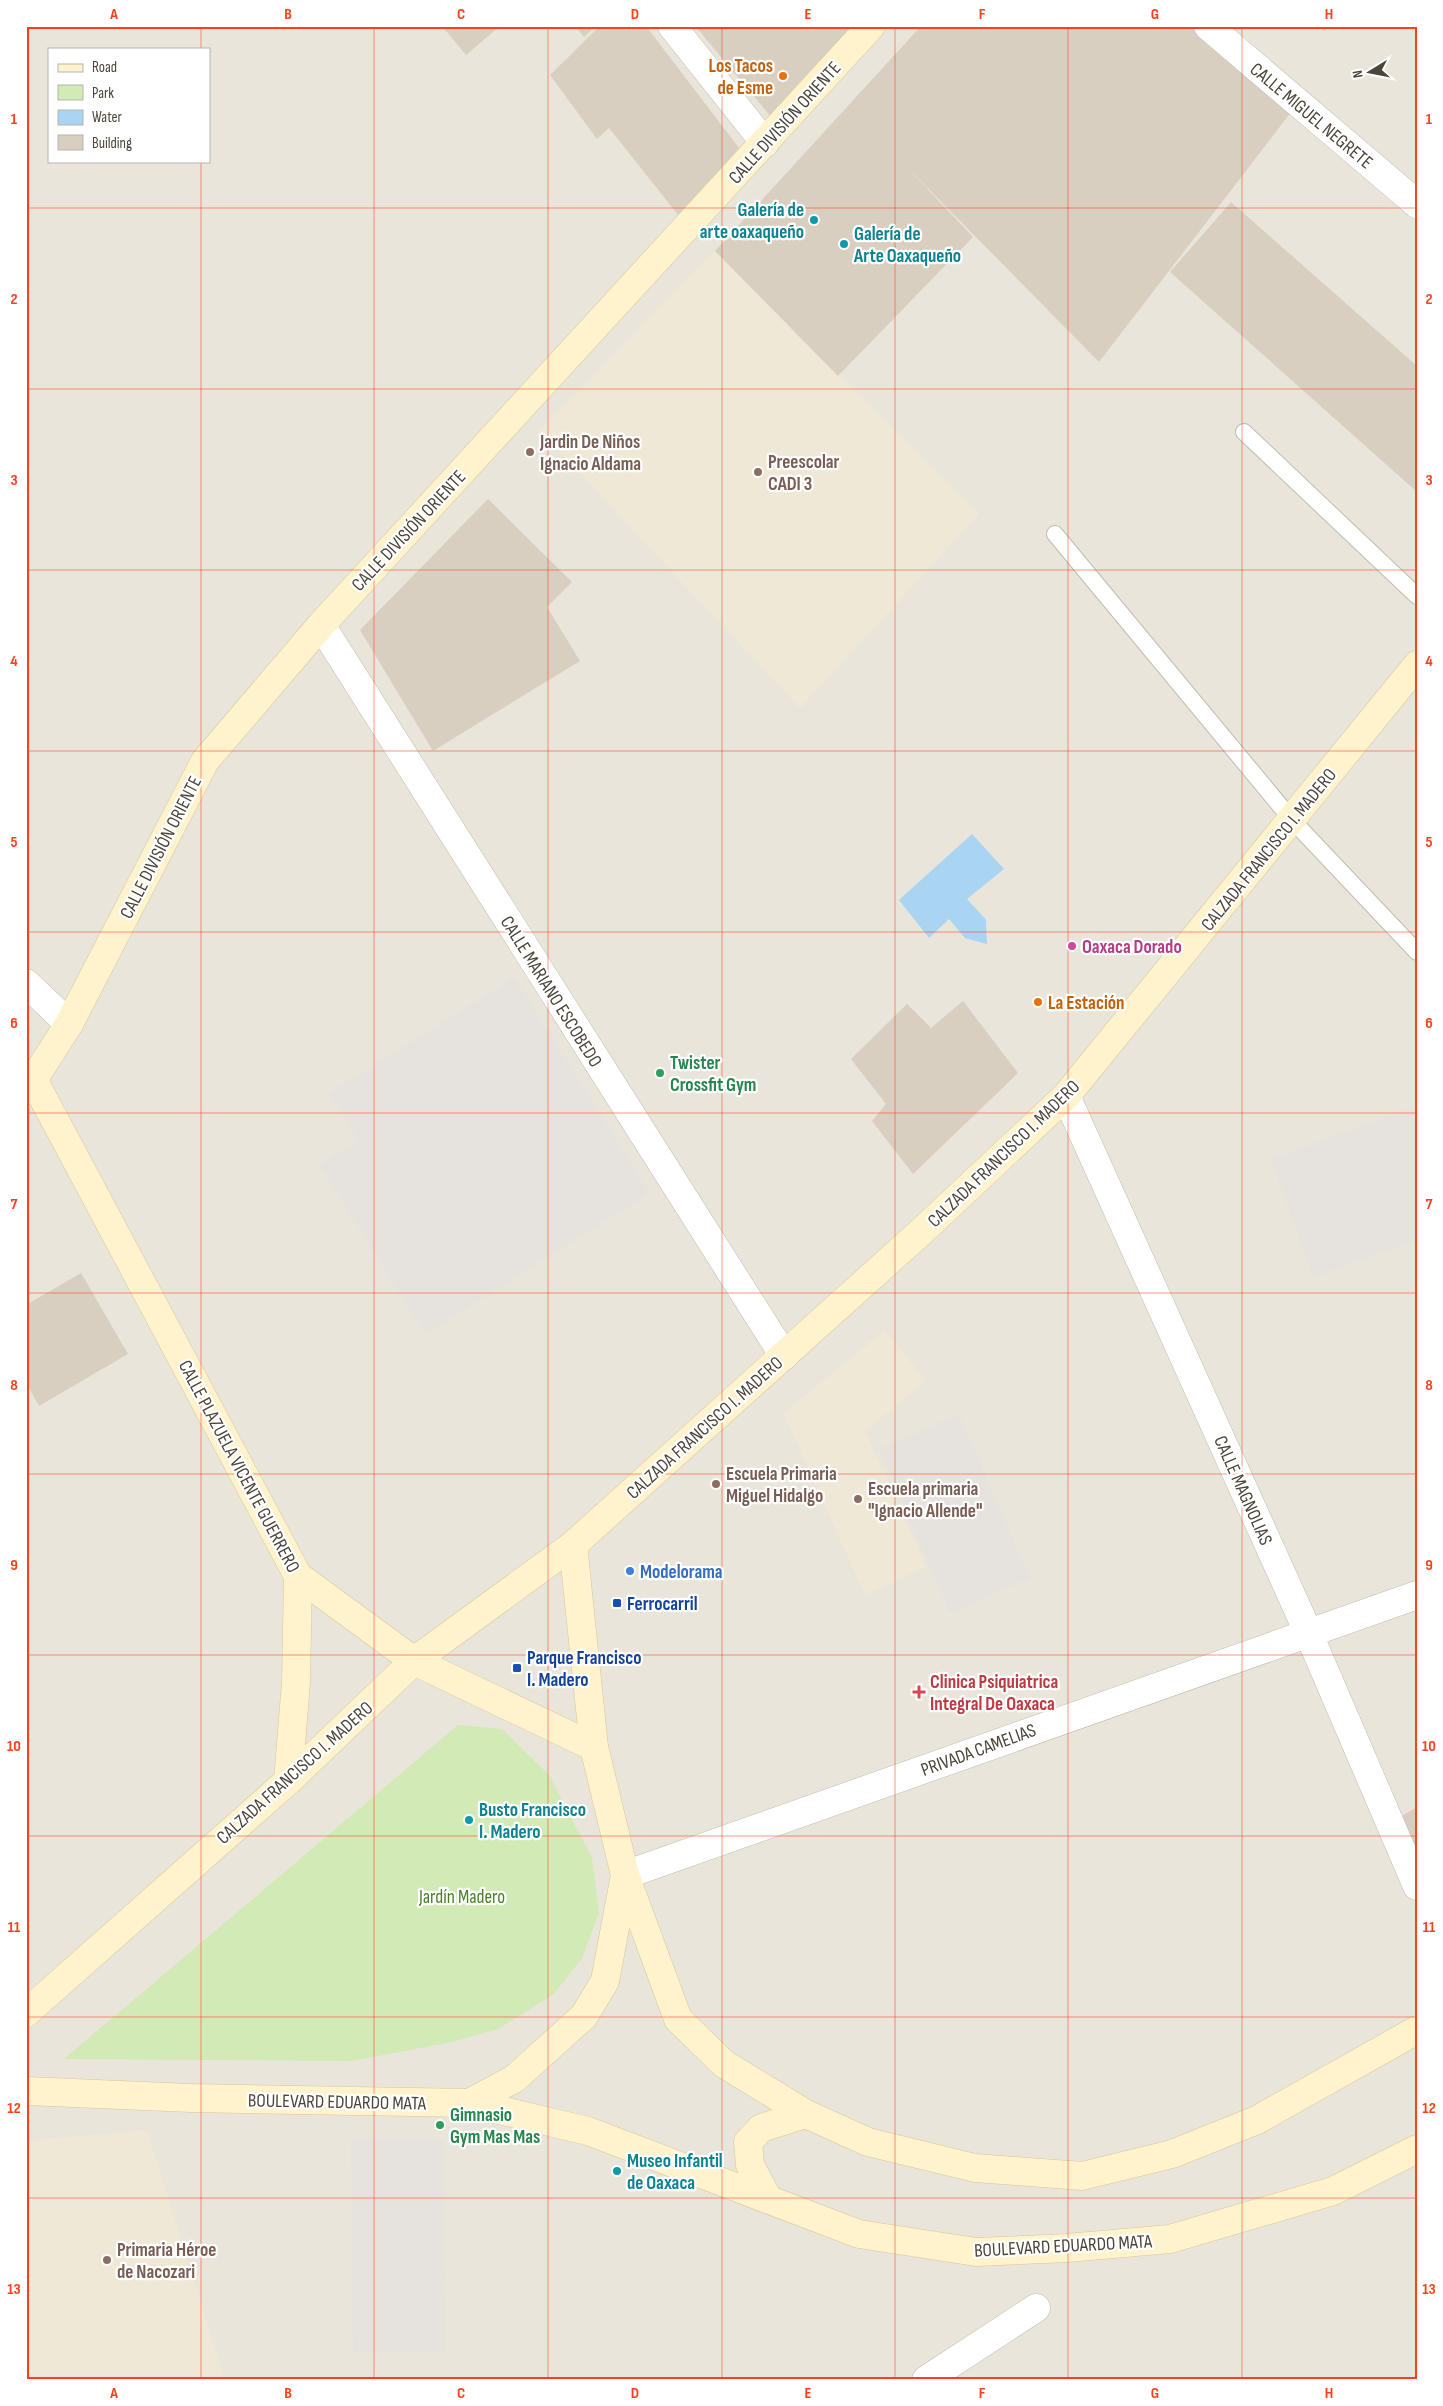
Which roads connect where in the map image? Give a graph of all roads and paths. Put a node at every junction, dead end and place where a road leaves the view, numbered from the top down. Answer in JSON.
{"nodes":[{"id":1,"x":672,"y":26,"type":"edge"},
{"id":2,"x":870,"y":26,"type":"edge"},
{"id":3,"x":1208,"y":26,"type":"edge"},
{"id":4,"x":766,"y":143,"type":"junction"},
{"id":5,"x":1417,"y":204,"type":"edge"},
{"id":6,"x":1244,"y":432,"type":"dead end"},
{"id":7,"x":1055,"y":534,"type":"dead end"},
{"id":8,"x":1417,"y":596,"type":"edge"},
{"id":9,"x":321,"y":625,"type":"junction"},
{"id":10,"x":1417,"y":665,"type":"edge"},
{"id":11,"x":1292,"y":820,"type":"junction"},
{"id":12,"x":1417,"y":952,"type":"edge"},
{"id":13,"x":26,"y":983,"type":"edge"},
{"id":14,"x":69,"y":1024,"type":"junction"},
{"id":15,"x":30,"y":1086,"type":"edge"},
{"id":16,"x":1066,"y":1096,"type":"junction"},
{"id":17,"x":784,"y":1356,"type":"junction"},
{"id":18,"x":573,"y":1545,"type":"junction"},
{"id":19,"x":298,"y":1576,"type":"junction"},
{"id":20,"x":1417,"y":1595,"type":"edge"},
{"id":21,"x":1308,"y":1632,"type":"junction"},
{"id":22,"x":414,"y":1661,"type":"junction"},
{"id":23,"x":594,"y":1747,"type":"junction"},
{"id":24,"x":288,"y":1780,"type":"junction"},
{"id":25,"x":625,"y":1875,"type":"junction"},
{"id":26,"x":1417,"y":1886,"type":"edge"},
{"id":27,"x":26,"y":2013,"type":"edge"},
{"id":28,"x":1417,"y":2030,"type":"edge"},
{"id":29,"x":26,"y":2091,"type":"edge"},
{"id":30,"x":469,"y":2102,"type":"junction"},
{"id":31,"x":806,"y":2114,"type":"junction"},
{"id":32,"x":1417,"y":2149,"type":"edge"},
{"id":33,"x":768,"y":2199,"type":"junction"},
{"id":34,"x":1036,"y":2308,"type":"dead end"},
{"id":35,"x":926,"y":2380,"type":"edge"}],
"edges":[{"from":1,"to":4,"type":"street"},
{"from":2,"to":4,"type":"main road","name":"CALLE DIVISIÓN ORIENTE"},
{"from":3,"to":5,"type":"street","name":"CALLE MIGUEL NEGRETE"},
{"from":4,"to":9,"type":"main road","name":"CALLE DIVISIÓN ORIENTE"},
{"from":6,"to":8,"type":"lane"},
{"from":7,"to":11,"type":"lane"},
{"from":9,"to":14,"type":"main road","name":"CALLE DIVISIÓN ORIENTE"},
{"from":9,"to":17,"type":"street","name":"CALLE MARIANO ESCOBEDO"},
{"from":10,"to":11,"type":"main road","name":"CALZADA FRANCISCO I. MADERO"},
{"from":11,"to":12,"type":"lane"},
{"from":11,"to":16,"type":"main road","name":"CALZADA FRANCISCO I. MADERO"},
{"from":13,"to":14,"type":"street"},
{"from":14,"to":15,"type":"main road","name":"CALLE DIVISIÓN ORIENTE"},
{"from":15,"to":19,"type":"main road","name":"CALLE PLAZUELA VICENTE GUERRERO"},
{"from":16,"to":17,"type":"main road","name":"CALZADA FRANCISCO I. MADERO"},
{"from":16,"to":21,"type":"street","name":"CALLE MAGNOLIAS"},
{"from":17,"to":18,"type":"main road","name":"CALZADA FRANCISCO I. MADERO"},
{"from":18,"to":22,"type":"main road","name":"CALZADA FRANCISCO I. MADERO"},
{"from":18,"to":23,"type":"main road"},
{"from":19,"to":22,"type":"main road","name":"CALLE PLAZUELA VICENTE GUERRERO"},
{"from":19,"to":24,"type":"main road"},
{"from":20,"to":21,"type":"street","name":"PRIVADA CAMELIAS"},
{"from":21,"to":25,"type":"street","name":"PRIVADA CAMELIAS"},
{"from":21,"to":26,"type":"street","name":"CALLE MAGNOLIAS"},
{"from":22,"to":23,"type":"main road","name":"CALLE PLAZUELA VICENTE GUERRERO"},
{"from":22,"to":24,"type":"main road","name":"CALZADA FRANCISCO I. MADERO"},
{"from":23,"to":25,"type":"main road"},
{"from":24,"to":27,"type":"main road","name":"CALZADA FRANCISCO I. MADERO"},
{"from":25,"to":30,"type":"main road"},
{"from":25,"to":31,"type":"main road"},
{"from":28,"to":31,"type":"main road"},
{"from":29,"to":30,"type":"main road","name":"BOULEVARD EDUARDO MATA"},
{"from":30,"to":33,"type":"main road","name":"BOULEVARD EDUARDO MATA"},
{"from":31,"to":33,"type":"main road"},
{"from":32,"to":33,"type":"main road","name":"BOULEVARD EDUARDO MATA"},
{"from":34,"to":35,"type":"street"}]}
